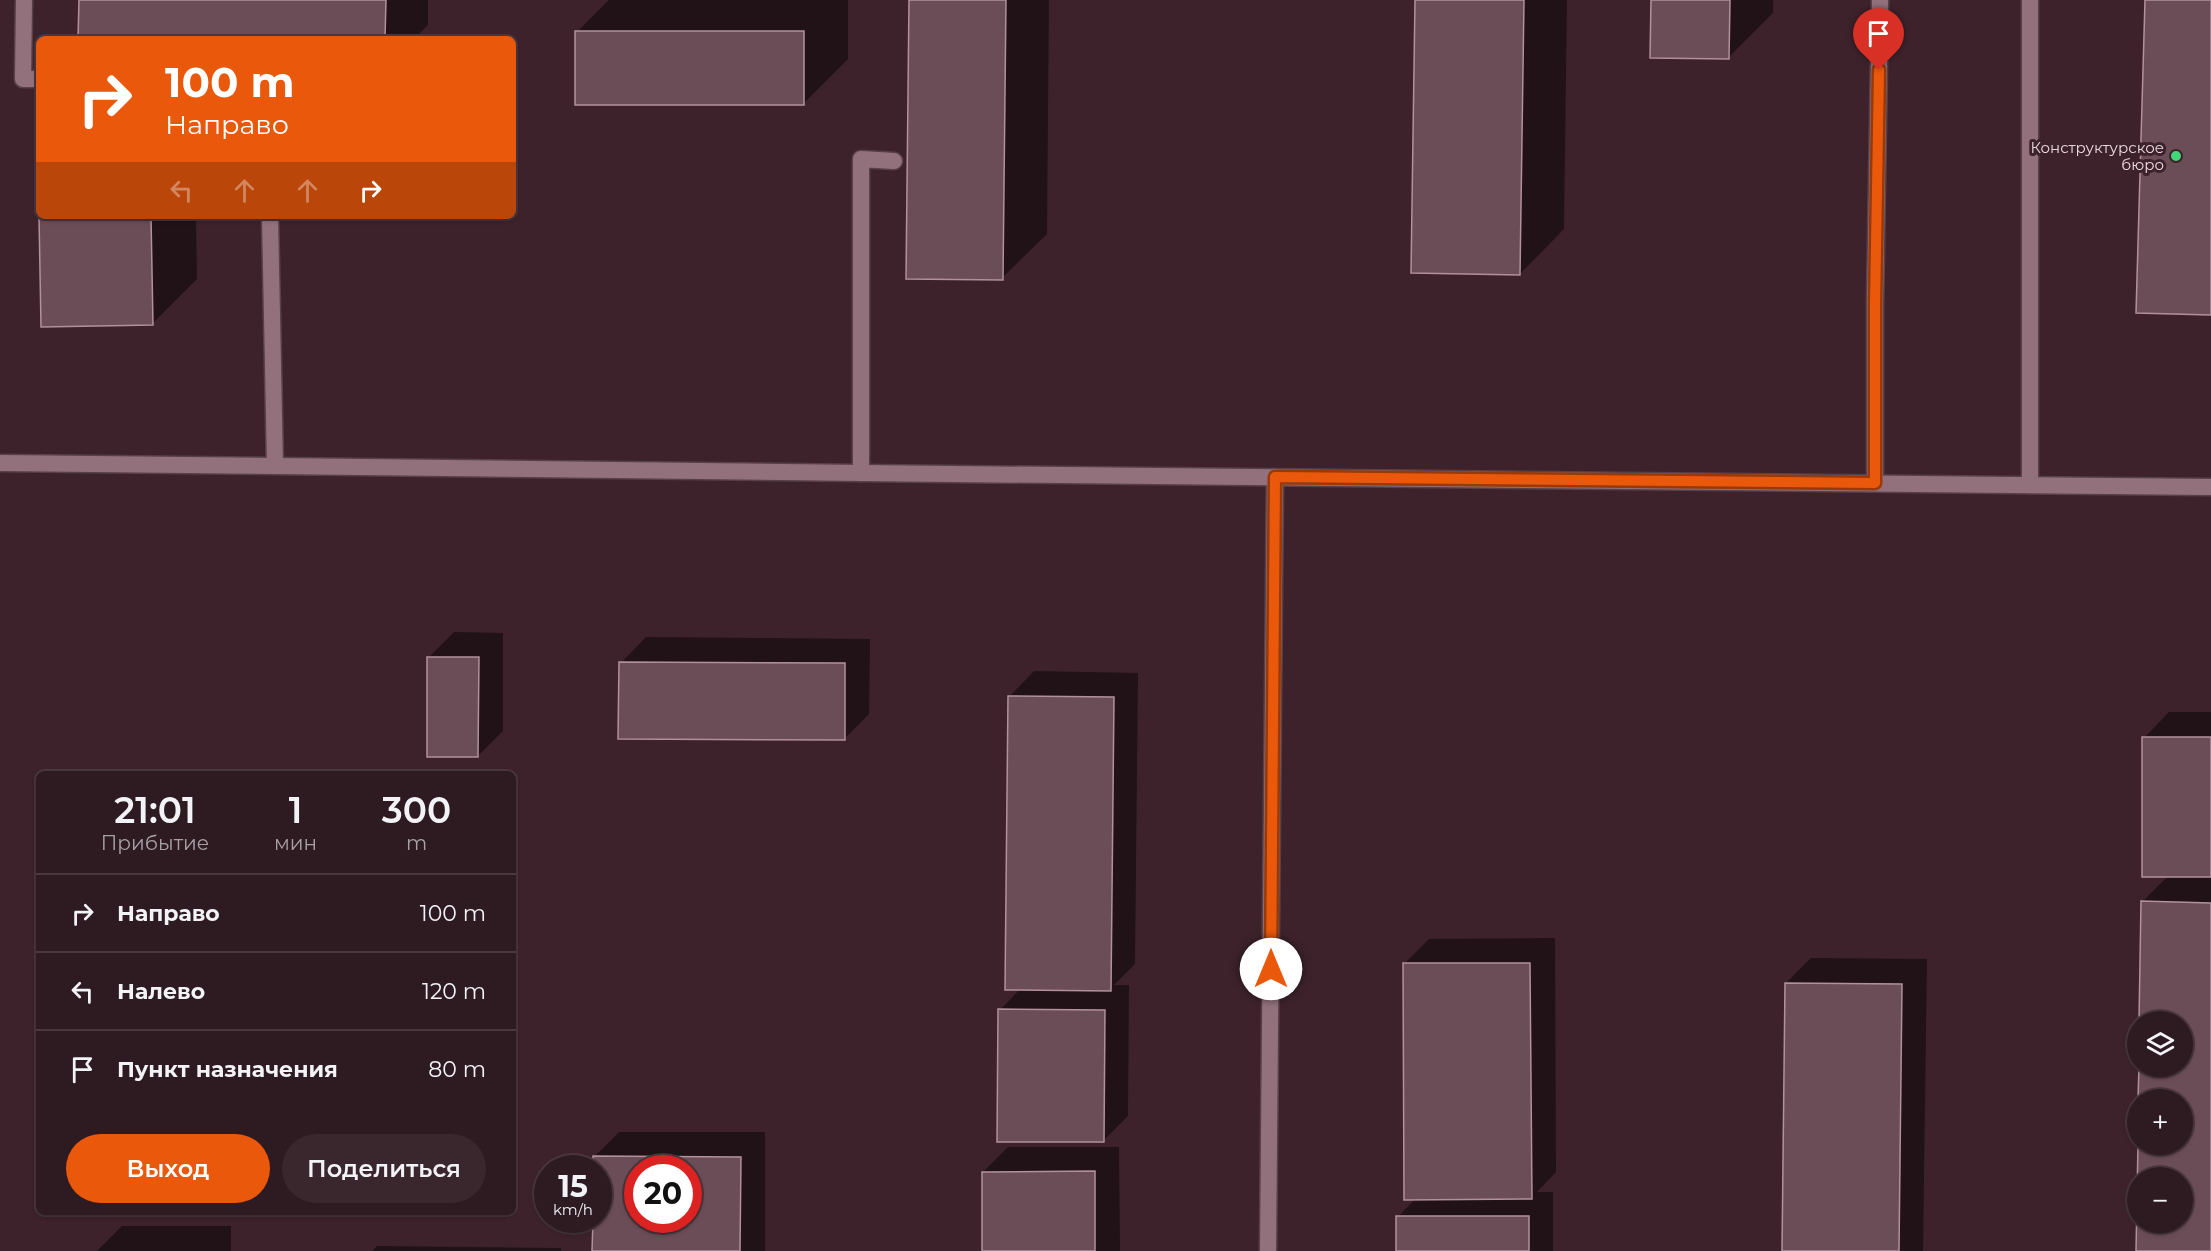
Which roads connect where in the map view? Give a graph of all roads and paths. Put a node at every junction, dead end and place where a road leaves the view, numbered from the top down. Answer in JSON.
{"nodes":[{"id":1,"x":24,"y":0,"type":"edge"},
{"id":2,"x":1880,"y":0,"type":"edge"},
{"id":3,"x":2030,"y":0,"type":"edge"},
{"id":4,"x":36,"y":79,"type":"edge"},
{"id":5,"x":894,"y":161,"type":"dead end"},
{"id":6,"x":270,"y":219,"type":"edge"},
{"id":7,"x":0,"y":463,"type":"edge"},
{"id":8,"x":275,"y":466,"type":"junction"},
{"id":9,"x":861,"y":473,"type":"junction"},
{"id":10,"x":1275,"y":477,"type":"junction"},
{"id":11,"x":1875,"y":483,"type":"junction"},
{"id":12,"x":2030,"y":485,"type":"junction"},
{"id":13,"x":2211,"y":487,"type":"edge"},
{"id":14,"x":1268,"y":1251,"type":"edge"}],
"edges":[{"from":1,"to":4,"type":"lane"},
{"from":2,"to":11,"type":"lane"},
{"from":3,"to":12,"type":"lane"},
{"from":5,"to":9,"type":"lane"},
{"from":6,"to":8,"type":"lane"},
{"from":7,"to":8,"type":"lane"},
{"from":8,"to":9,"type":"lane"},
{"from":9,"to":10,"type":"lane"},
{"from":10,"to":11,"type":"lane"},
{"from":10,"to":14,"type":"lane"},
{"from":11,"to":12,"type":"lane"},
{"from":12,"to":13,"type":"lane"}]}
